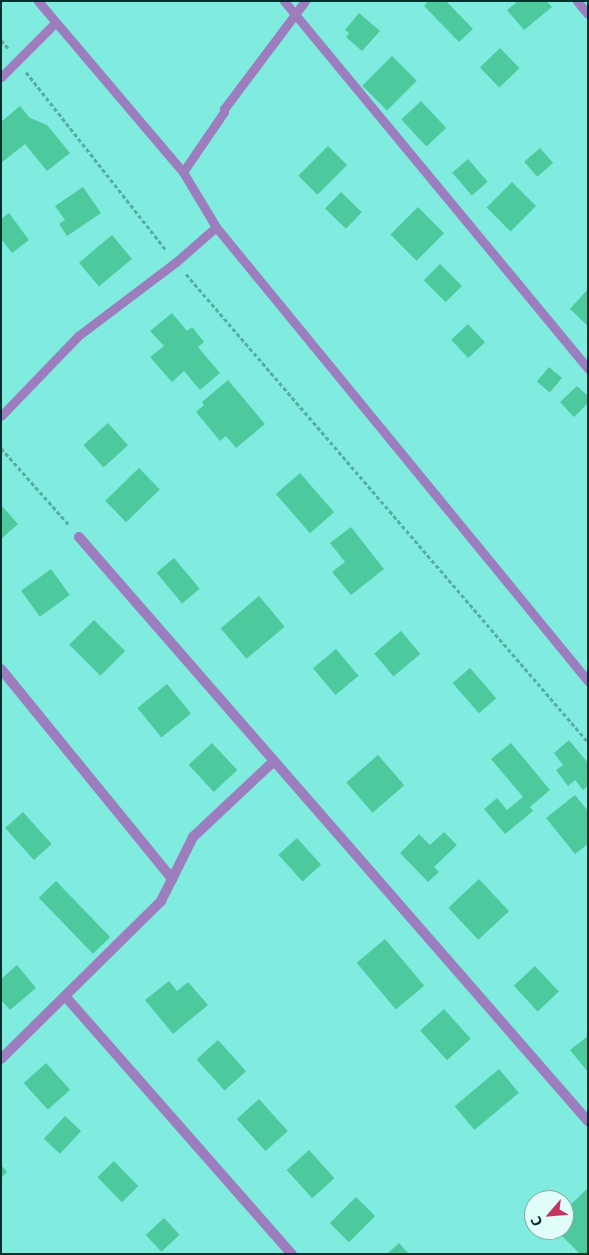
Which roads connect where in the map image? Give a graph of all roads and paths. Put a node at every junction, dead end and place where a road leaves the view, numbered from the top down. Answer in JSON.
{"nodes":[{"id":1,"x":38,"y":1,"type":"edge"},
{"id":2,"x":284,"y":1,"type":"edge"},
{"id":3,"x":306,"y":1,"type":"edge"},
{"id":4,"x":577,"y":1,"type":"edge"},
{"id":5,"x":294,"y":14,"type":"junction"},
{"id":6,"x":588,"y":14,"type":"edge"},
{"id":7,"x":55,"y":23,"type":"junction"},
{"id":8,"x":1,"y":40,"type":"edge"},
{"id":9,"x":18,"y":62,"type":"junction"},
{"id":10,"x":1,"y":77,"type":"edge"},
{"id":11,"x":182,"y":172,"type":"junction"},
{"id":12,"x":216,"y":227,"type":"junction"},
{"id":13,"x":176,"y":262,"type":"junction"},
{"id":14,"x":588,"y":368,"type":"edge"},
{"id":15,"x":1,"y":416,"type":"edge"},
{"id":16,"x":1,"y":448,"type":"edge"},
{"id":17,"x":80,"y":537,"type":"joint"},
{"id":18,"x":1,"y":669,"type":"edge"},
{"id":19,"x":588,"y":681,"type":"edge"},
{"id":20,"x":588,"y":742,"type":"edge"},
{"id":21,"x":274,"y":761,"type":"junction"},
{"id":22,"x":172,"y":879,"type":"junction"},
{"id":23,"x":65,"y":996,"type":"junction"},
{"id":24,"x":1,"y":1059,"type":"edge"},
{"id":25,"x":588,"y":1121,"type":"edge"},
{"id":26,"x":292,"y":1254,"type":"edge"}],
"edges":[{"from":1,"to":7,"type":"lane"},
{"from":2,"to":5,"type":"lane"},
{"from":3,"to":5,"type":"lane"},
{"from":4,"to":6,"type":"lane"},
{"from":5,"to":11,"type":"lane"},
{"from":5,"to":14,"type":"lane"},
{"from":7,"to":9,"type":"lane"},
{"from":7,"to":11,"type":"lane"},
{"from":8,"to":9,"type":"path"},
{"from":9,"to":10,"type":"lane"},
{"from":9,"to":13,"type":"path"},
{"from":11,"to":12,"type":"lane"},
{"from":12,"to":13,"type":"lane"},
{"from":12,"to":19,"type":"lane"},
{"from":13,"to":15,"type":"lane"},
{"from":13,"to":20,"type":"path"},
{"from":16,"to":17,"type":"path"},
{"from":17,"to":21,"type":"street"},
{"from":18,"to":22,"type":"street"},
{"from":21,"to":22,"type":"street"},
{"from":21,"to":25,"type":"street"},
{"from":22,"to":23,"type":"street"},
{"from":23,"to":24,"type":"street"},
{"from":23,"to":26,"type":"street"}]}
